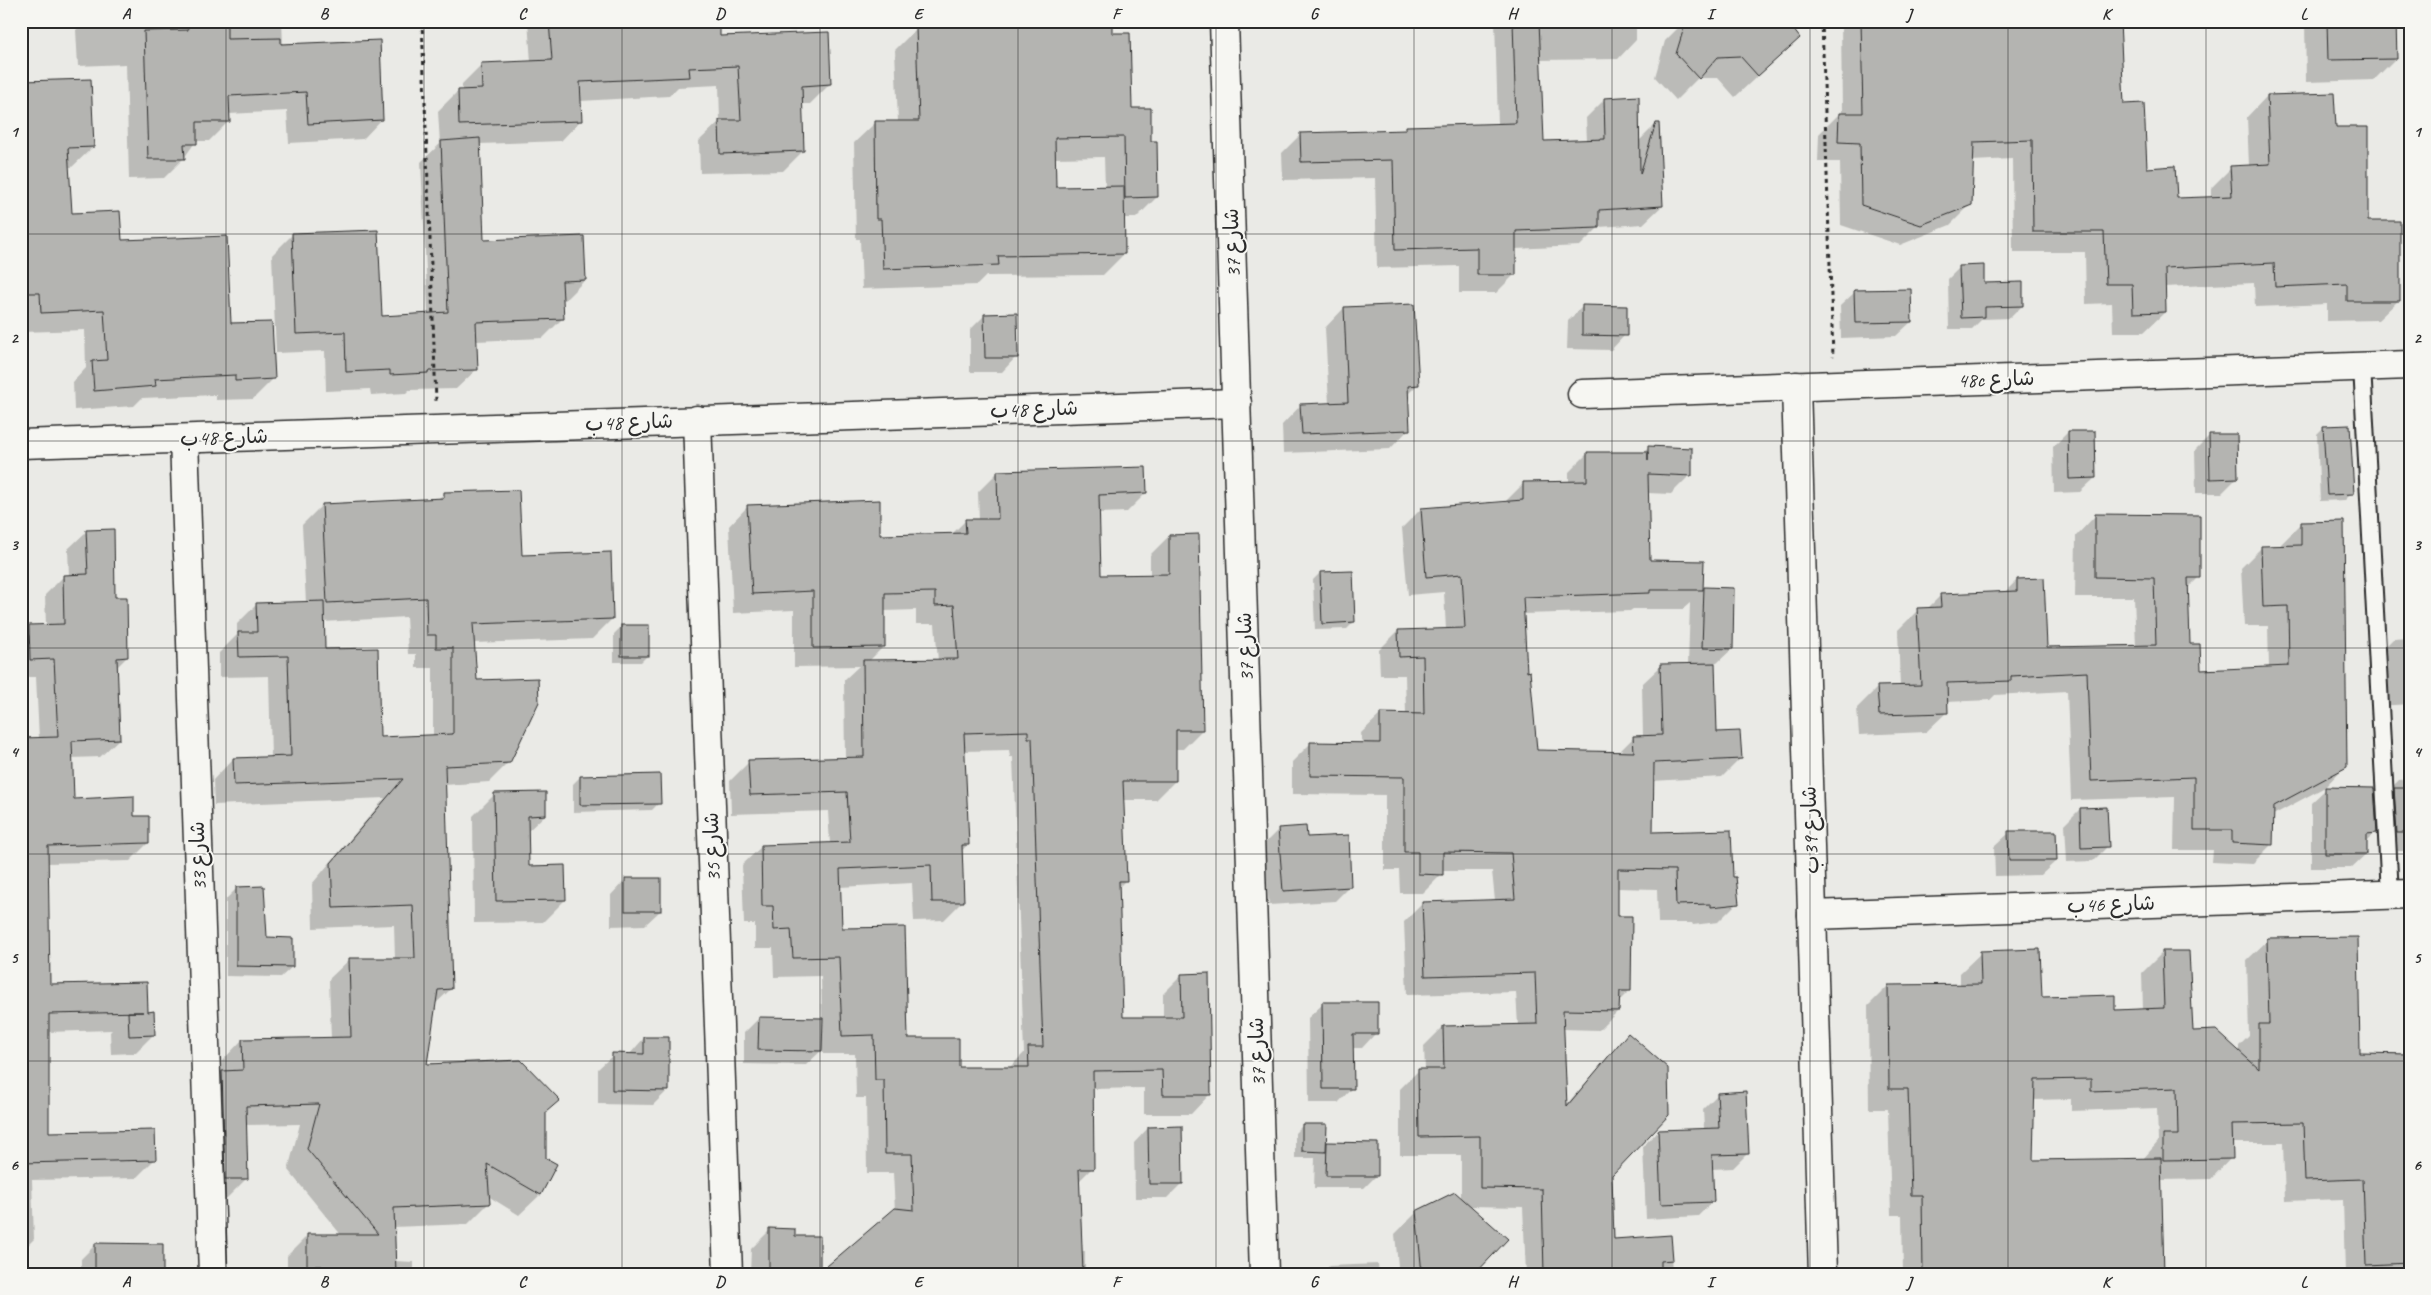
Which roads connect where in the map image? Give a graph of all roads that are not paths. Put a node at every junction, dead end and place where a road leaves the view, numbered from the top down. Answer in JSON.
{"nodes":[{"id":1,"x":1224,"y":21,"type":"edge"},
{"id":2,"x":2410,"y":365,"type":"edge"},
{"id":3,"x":2362,"y":366,"type":"junction"},
{"id":4,"x":1796,"y":386,"type":"junction"},
{"id":5,"x":1582,"y":394,"type":"dead end"},
{"id":6,"x":1237,"y":403,"type":"junction"},
{"id":7,"x":697,"y":420,"type":"junction"},
{"id":8,"x":184,"y":439,"type":"junction"},
{"id":9,"x":21,"y":444,"type":"edge"},
{"id":10,"x":2400,"y":894,"type":"edge"},
{"id":11,"x":1812,"y":915,"type":"junction"},
{"id":12,"x":213,"y":1274,"type":"edge"},
{"id":13,"x":728,"y":1274,"type":"edge"},
{"id":14,"x":1264,"y":1274,"type":"edge"},
{"id":15,"x":1823,"y":1274,"type":"edge"}],
"edges":[{"from":1,"to":6,"type":"street","name":"شارع 37"},
{"from":2,"to":3,"type":"street","name":"48c شارع"},
{"from":3,"to":4,"type":"street","name":"48c شارع"},
{"from":3,"to":10,"type":"lane"},
{"from":4,"to":5,"type":"street","name":"48c شارع"},
{"from":4,"to":11,"type":"street","name":"شارع 39ب"},
{"from":6,"to":7,"type":"street","name":"شارع 48ب"},
{"from":6,"to":14,"type":"street","name":"شارع 37"},
{"from":7,"to":8,"type":"street","name":"شارع 48ب"},
{"from":7,"to":13,"type":"street","name":"شارع 35"},
{"from":8,"to":9,"type":"street","name":"شارع 48ب"},
{"from":8,"to":12,"type":"street","name":"شارع 33"},
{"from":10,"to":11,"type":"street","name":"شارع 46ب"},
{"from":11,"to":15,"type":"street","name":"شارع 39ب"}]}
